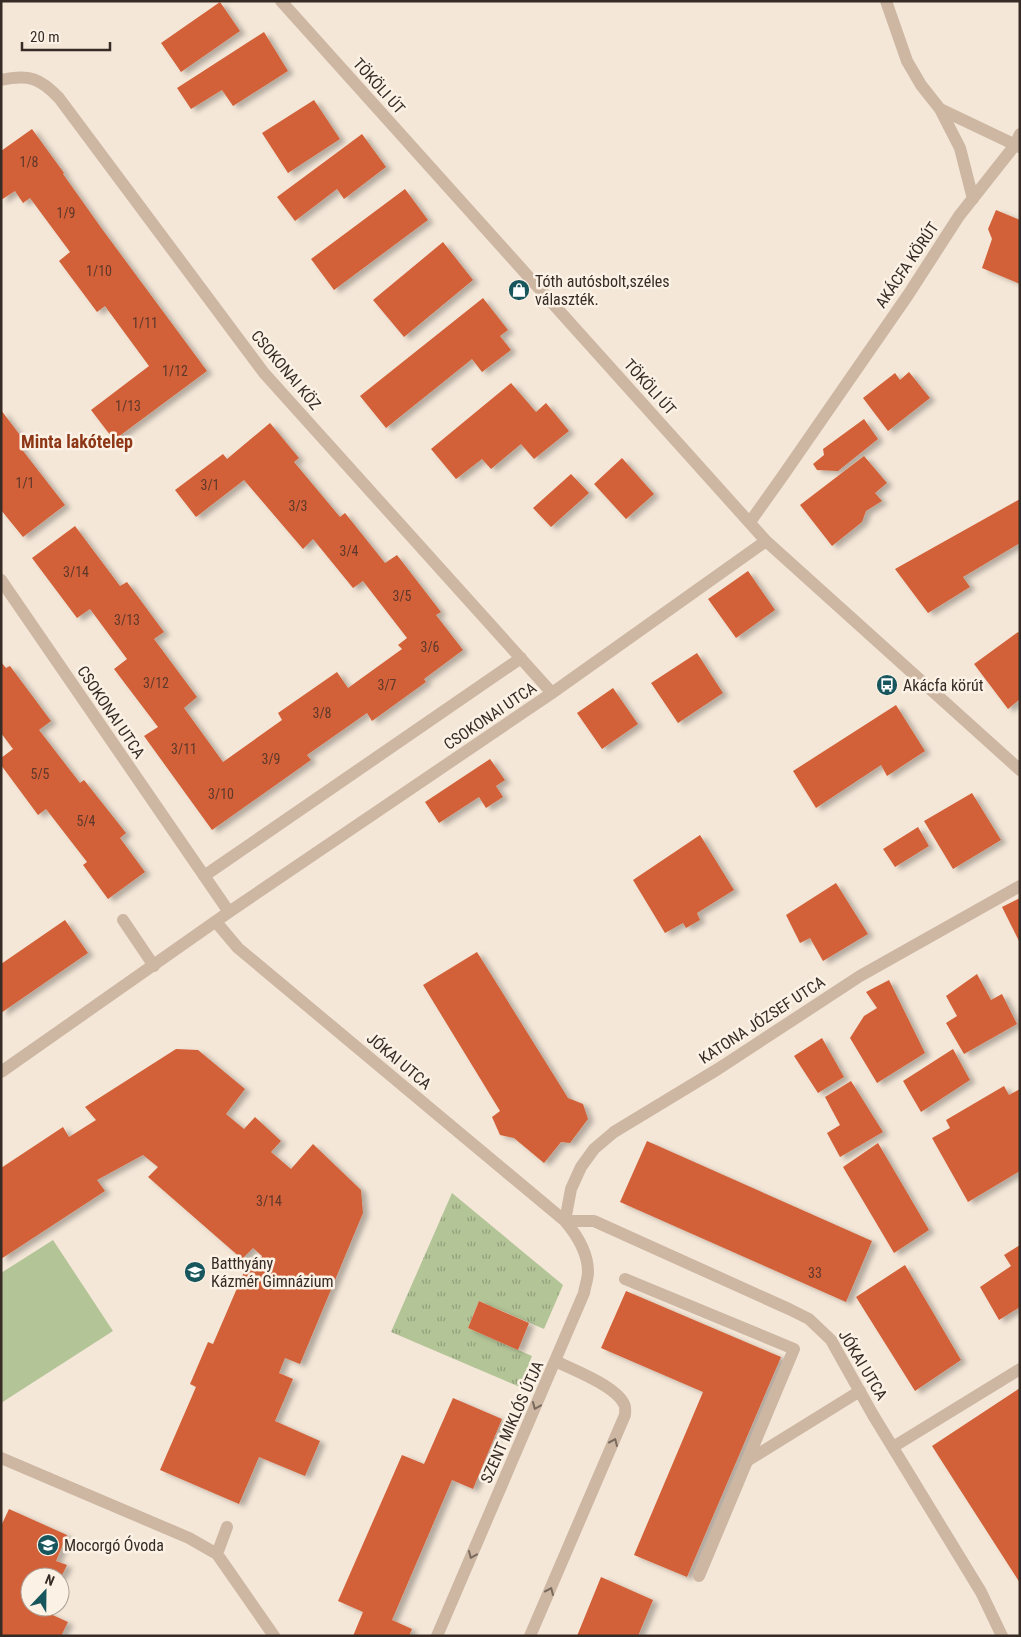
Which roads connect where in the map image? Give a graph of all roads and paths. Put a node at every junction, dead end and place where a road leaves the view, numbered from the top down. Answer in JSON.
{"nodes":[{"id":1,"x":281,"y":1,"type":"edge"},
{"id":2,"x":886,"y":1,"type":"edge"},
{"id":3,"x":1,"y":80,"type":"edge"},
{"id":4,"x":940,"y":109,"type":"junction"},
{"id":5,"x":1018,"y":142,"type":"edge"},
{"id":6,"x":973,"y":199,"type":"junction"},
{"id":7,"x":750,"y":522,"type":"junction"},
{"id":8,"x":766,"y":541,"type":"junction"},
{"id":9,"x":1,"y":580,"type":"edge"},
{"id":10,"x":521,"y":658,"type":"junction"},
{"id":11,"x":552,"y":693,"type":"junction"},
{"id":12,"x":1020,"y":770,"type":"edge"},
{"id":13,"x":204,"y":876,"type":"junction"},
{"id":14,"x":1020,"y":886,"type":"edge"},
{"id":15,"x":229,"y":912,"type":"junction"},
{"id":16,"x":122,"y":920,"type":"dead end"},
{"id":17,"x":216,"y":922,"type":"junction"},
{"id":18,"x":154,"y":966,"type":"junction"},
{"id":19,"x":1,"y":1072,"type":"edge"},
{"id":20,"x":565,"y":1221,"type":"junction"},
{"id":21,"x":625,"y":1279,"type":"dead end"},
{"id":22,"x":555,"y":1361,"type":"junction"},
{"id":23,"x":1020,"y":1369,"type":"edge"},
{"id":24,"x":860,"y":1391,"type":"junction"},
{"id":25,"x":893,"y":1448,"type":"junction"},
{"id":26,"x":1,"y":1458,"type":"edge"},
{"id":27,"x":747,"y":1462,"type":"junction"},
{"id":28,"x":227,"y":1527,"type":"dead end"},
{"id":29,"x":217,"y":1554,"type":"junction"},
{"id":30,"x":699,"y":1576,"type":"dead end"},
{"id":31,"x":274,"y":1636,"type":"edge"},
{"id":32,"x":437,"y":1636,"type":"edge"},
{"id":33,"x":530,"y":1636,"type":"edge"},
{"id":34,"x":1002,"y":1636,"type":"edge"}],
"edges":[{"from":1,"to":7,"type":"street","name":"TÖKÖLI ÚT"},
{"from":2,"to":4,"type":"street","name":"AKÁCFA KÖRÚT"},
{"from":3,"to":10,"type":"street","name":"CSOKONAI KÖZ"},
{"from":4,"to":5,"type":"street","name":"AKÁCFA KÖRÚT"},
{"from":4,"to":6,"type":"street","name":"AKÁCFA KÖRÚT"},
{"from":5,"to":6,"type":"street","name":"AKÁCFA KÖRÚT"},
{"from":6,"to":7,"type":"street","name":"AKÁCFA KÖRÚT"},
{"from":7,"to":8,"type":"street","name":"TÖKÖLI ÚT"},
{"from":8,"to":11,"type":"street","name":"CSOKONAI UTCA"},
{"from":8,"to":12,"type":"street","name":"TÖKÖLI ÚT"},
{"from":9,"to":13,"type":"street","name":"CSOKONAI UTCA"},
{"from":10,"to":11,"type":"street","name":"CSOKONAI KÖZ"},
{"from":10,"to":13,"type":"street"},
{"from":11,"to":15,"type":"street","name":"CSOKONAI UTCA"},
{"from":13,"to":15,"type":"street","name":"CSOKONAI UTCA"},
{"from":14,"to":20,"type":"street","name":"KATONA JÓZSEF UTCA"},
{"from":15,"to":17,"type":"street","name":"CSOKONAI UTCA"},
{"from":16,"to":18,"type":"street"},
{"from":17,"to":18,"type":"street","name":"CSOKONAI UTCA"},
{"from":17,"to":20,"type":"street","name":"JÓKAI UTCA"},
{"from":18,"to":19,"type":"street","name":"CSOKONAI UTCA"},
{"from":20,"to":22,"type":"street","name":"JÓKAI UTCA"},
{"from":20,"to":24,"type":"street","name":"JÓKAI UTCA"},
{"from":21,"to":27,"type":"street"},
{"from":22,"to":32,"type":"street","name":"SZENT MIKLÓS ÚTJA","one_way":true},
{"from":33,"to":22,"type":"street","name":"SZENT MIKLÓS ÚTJA","one_way":true},
{"from":23,"to":25,"type":"street"},
{"from":24,"to":25,"type":"street","name":"JÓKAI UTCA"},
{"from":24,"to":27,"type":"street"},
{"from":25,"to":34,"type":"street","name":"JÓKAI UTCA"},
{"from":26,"to":29,"type":"street"},
{"from":27,"to":30,"type":"street"},
{"from":28,"to":29,"type":"street"},
{"from":29,"to":31,"type":"street"}]}
